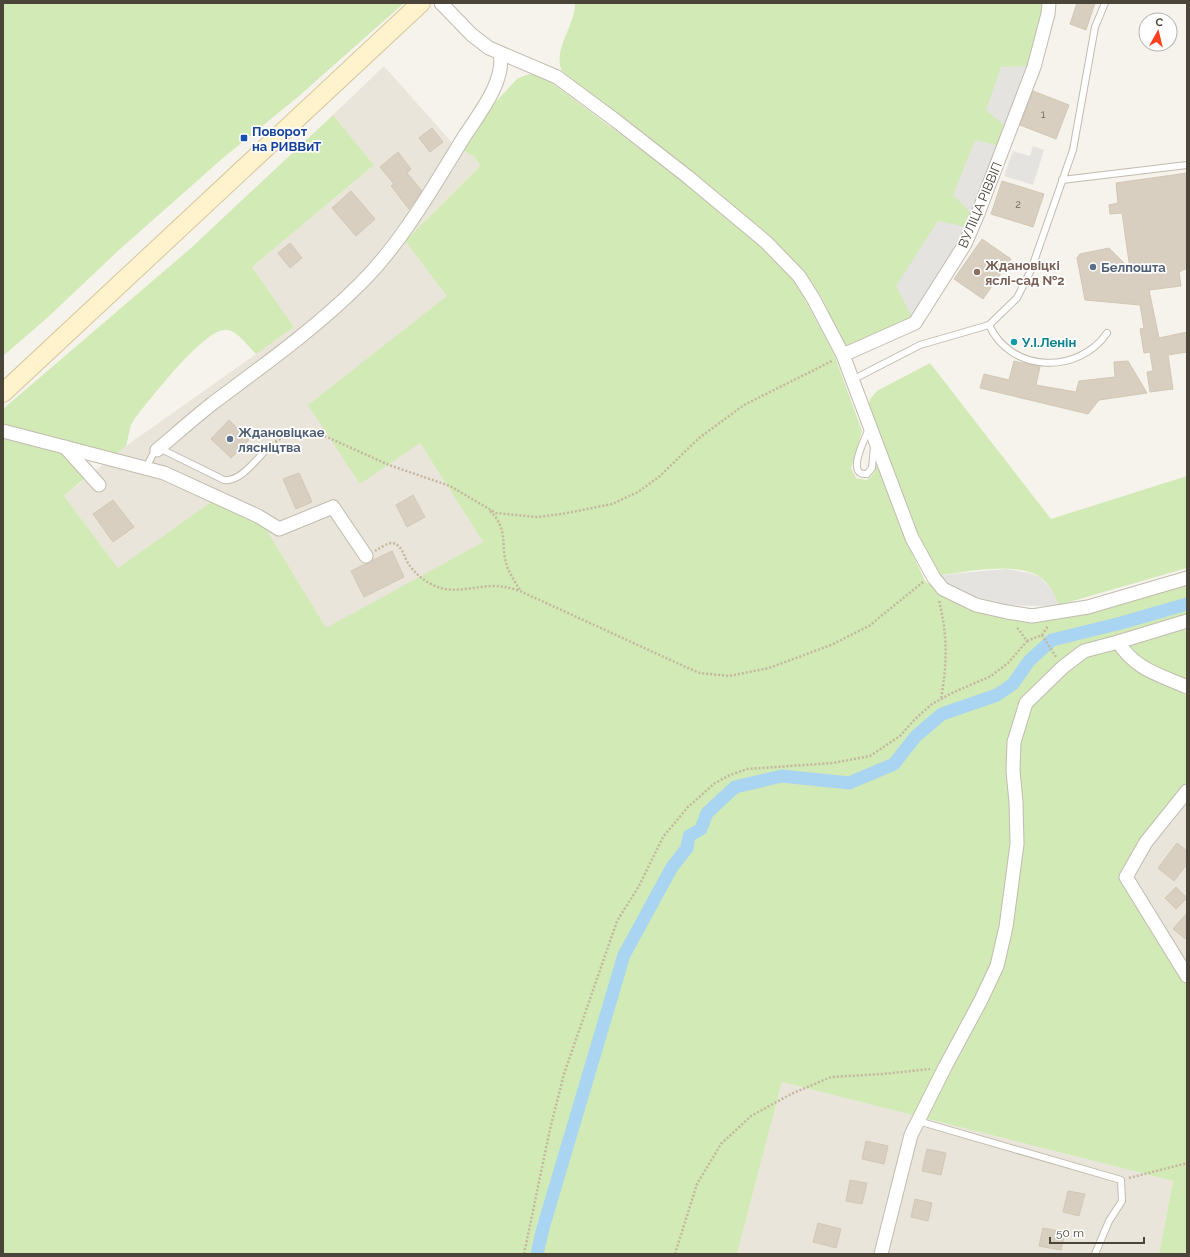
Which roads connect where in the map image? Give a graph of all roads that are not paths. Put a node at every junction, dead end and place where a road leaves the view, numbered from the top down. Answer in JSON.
{"nodes":[{"id":1,"x":421,"y":3,"type":"edge"},
{"id":2,"x":441,"y":3,"type":"edge"},
{"id":3,"x":1049,"y":3,"type":"edge"},
{"id":4,"x":1105,"y":3,"type":"edge"},
{"id":5,"x":500,"y":53,"type":"junction"},
{"id":6,"x":1187,"y":166,"type":"edge"},
{"id":7,"x":1062,"y":180,"type":"junction"},
{"id":8,"x":990,"y":326,"type":"junction"},
{"id":9,"x":1107,"y":333,"type":"dead end"},
{"id":10,"x":843,"y":355,"type":"junction"},
{"id":11,"x":852,"y":380,"type":"junction"},
{"id":12,"x":3,"y":392,"type":"edge"},
{"id":13,"x":869,"y":427,"type":"junction"},
{"id":14,"x":3,"y":431,"type":"edge"},
{"id":15,"x":874,"y":440,"type":"junction"},
{"id":16,"x":65,"y":447,"type":"junction"},
{"id":17,"x":157,"y":450,"type":"junction"},
{"id":18,"x":266,"y":450,"type":"road end"},
{"id":19,"x":146,"y":468,"type":"junction"},
{"id":20,"x":99,"y":485,"type":"dead end"},
{"id":21,"x":366,"y":556,"type":"road end"},
{"id":22,"x":1187,"y":578,"type":"edge"},
{"id":23,"x":1187,"y":622,"type":"edge"},
{"id":24,"x":1118,"y":642,"type":"junction"},
{"id":25,"x":1187,"y":687,"type":"edge"},
{"id":26,"x":1187,"y":791,"type":"edge"},
{"id":27,"x":1187,"y":976,"type":"edge"},
{"id":28,"x":918,"y":1121,"type":"junction"},
{"id":29,"x":881,"y":1254,"type":"edge"},
{"id":30,"x":1095,"y":1254,"type":"edge"}],
"edges":[{"from":1,"to":12,"type":"street"},
{"from":2,"to":5,"type":"street"},
{"from":3,"to":10,"type":"street","name":"ВУЛІЦА РІВВІП"},
{"from":4,"to":7,"type":"lane"},
{"from":5,"to":10,"type":"street"},
{"from":5,"to":17,"type":"street"},
{"from":6,"to":7,"type":"lane"},
{"from":7,"to":8,"type":"lane"},
{"from":8,"to":9,"type":"lane"},
{"from":8,"to":11,"type":"lane"},
{"from":10,"to":11,"type":"street"},
{"from":11,"to":13,"type":"street"},
{"from":13,"to":15,"type":"street"},
{"from":13,"to":15,"type":"lane"},
{"from":14,"to":16,"type":"street"},
{"from":15,"to":22,"type":"street"},
{"from":16,"to":19,"type":"street"},
{"from":16,"to":20,"type":"street"},
{"from":17,"to":18,"type":"lane"},
{"from":17,"to":19,"type":"lane"},
{"from":19,"to":21,"type":"street"},
{"from":23,"to":24,"type":"street"},
{"from":24,"to":25,"type":"street"},
{"from":24,"to":28,"type":"street"},
{"from":26,"to":27,"type":"street"},
{"from":28,"to":29,"type":"street"},
{"from":28,"to":30,"type":"lane"}]}
